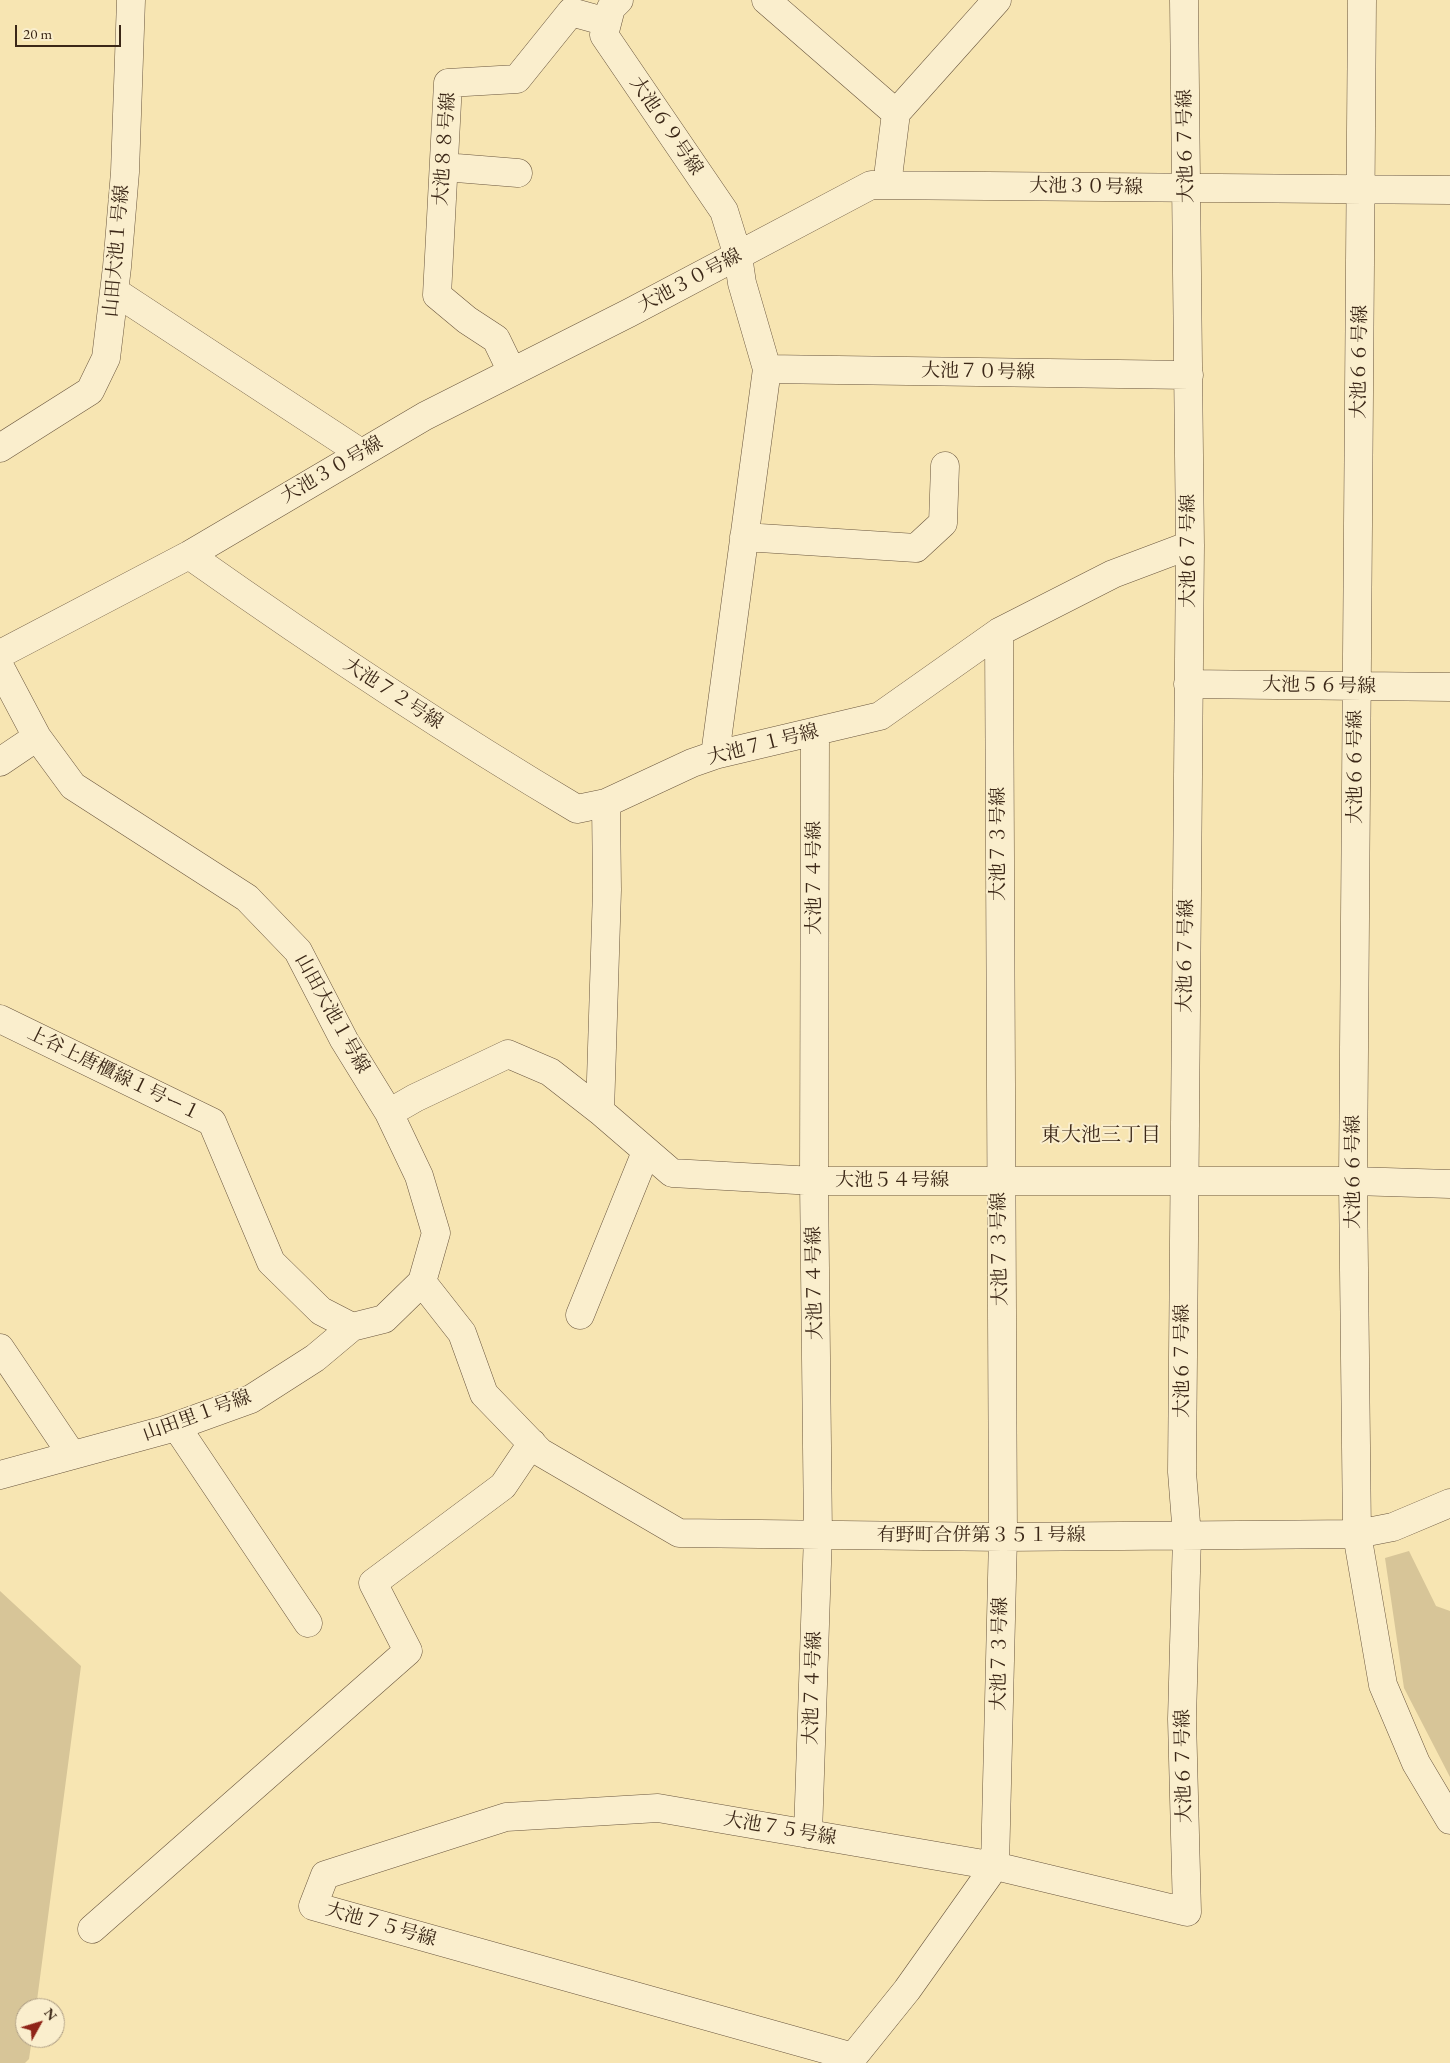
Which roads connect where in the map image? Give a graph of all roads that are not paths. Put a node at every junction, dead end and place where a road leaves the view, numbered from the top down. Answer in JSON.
{"nodes":[{"id":1,"x":132,"y":0,"type":"edge"},
{"id":2,"x":766,"y":0,"type":"edge"},
{"id":3,"x":997,"y":0,"type":"edge"},
{"id":4,"x":1184,"y":0,"type":"edge"},
{"id":5,"x":1362,"y":0,"type":"edge"},
{"id":6,"x":613,"y":11,"type":"edge"},
{"id":7,"x":896,"y":113,"type":"junction"},
{"id":8,"x":444,"y":167,"type":"junction"},
{"id":9,"x":518,"y":173,"type":"dead end"},
{"id":10,"x":887,"y":185,"type":"junction"},
{"id":11,"x":1186,"y":188,"type":"junction"},
{"id":12,"x":1450,"y":190,"type":"edge"},
{"id":13,"x":1362,"y":191,"type":"junction"},
{"id":14,"x":738,"y":256,"type":"junction"},
{"id":15,"x":114,"y":291,"type":"junction"},
{"id":16,"x":767,"y":369,"type":"junction"},
{"id":17,"x":512,"y":372,"type":"junction"},
{"id":18,"x":1188,"y":375,"type":"junction"},
{"id":19,"x":0,"y":448,"type":"edge"},
{"id":20,"x":362,"y":453,"type":"junction"},
{"id":21,"x":945,"y":466,"type":"dead end"},
{"id":22,"x":744,"y":537,"type":"junction"},
{"id":23,"x":1190,"y":545,"type":"junction"},
{"id":24,"x":189,"y":555,"type":"junction"},
{"id":25,"x":999,"y":632,"type":"junction"},
{"id":26,"x":0,"y":654,"type":"edge"},
{"id":27,"x":0,"y":667,"type":"edge"},
{"id":28,"x":1188,"y":684,"type":"junction"},
{"id":29,"x":1357,"y":686,"type":"junction"},
{"id":30,"x":1450,"y":687,"type":"edge"},
{"id":31,"x":815,"y":732,"type":"junction"},
{"id":32,"x":37,"y":737,"type":"junction"},
{"id":33,"x":715,"y":755,"type":"junction"},
{"id":34,"x":0,"y":762,"type":"edge"},
{"id":35,"x":606,"y":803,"type":"junction"},
{"id":36,"x":0,"y":1019,"type":"edge"},
{"id":37,"x":600,"y":1111,"type":"junction"},
{"id":38,"x":389,"y":1113,"type":"junction"},
{"id":39,"x":646,"y":1152,"type":"junction"},
{"id":40,"x":814,"y":1181,"type":"junction"},
{"id":41,"x":1000,"y":1181,"type":"junction"},
{"id":42,"x":1184,"y":1181,"type":"junction"},
{"id":43,"x":1353,"y":1181,"type":"junction"},
{"id":44,"x":1450,"y":1184,"type":"edge"},
{"id":45,"x":422,"y":1282,"type":"junction"},
{"id":46,"x":580,"y":1315,"type":"dead end"},
{"id":47,"x":352,"y":1327,"type":"junction"},
{"id":48,"x":0,"y":1348,"type":"edge"},
{"id":49,"x":176,"y":1426,"type":"junction"},
{"id":50,"x":532,"y":1443,"type":"junction"},
{"id":51,"x":72,"y":1455,"type":"junction"},
{"id":52,"x":0,"y":1475,"type":"edge"},
{"id":53,"x":1450,"y":1503,"type":"edge"},
{"id":54,"x":818,"y":1534,"type":"junction"},
{"id":55,"x":1357,"y":1534,"type":"junction"},
{"id":56,"x":1187,"y":1536,"type":"junction"},
{"id":57,"x":1003,"y":1537,"type":"junction"},
{"id":58,"x":308,"y":1623,"type":"dead end"},
{"id":59,"x":1450,"y":1820,"type":"edge"},
{"id":60,"x":808,"y":1834,"type":"junction"},
{"id":61,"x":994,"y":1866,"type":"junction"},
{"id":62,"x":1187,"y":1912,"type":"joint"},
{"id":63,"x":92,"y":1929,"type":"dead end"},
{"id":64,"x":850,"y":2060,"type":"edge"}],
"edges":[{"from":1,"to":15,"type":"street","name":"山田大池１号線"},
{"from":2,"to":7,"type":"street"},
{"from":3,"to":7,"type":"street"},
{"from":4,"to":11,"type":"street","name":"大池６７号線"},
{"from":5,"to":13,"type":"street","name":"大池６６号線"},
{"from":6,"to":8,"type":"street","name":"大池８８号線"},
{"from":6,"to":14,"type":"street","name":"大池６９号線"},
{"from":7,"to":10,"type":"street"},
{"from":8,"to":9,"type":"street"},
{"from":8,"to":17,"type":"street","name":"大池８８号線"},
{"from":10,"to":11,"type":"street","name":"大池３０号線"},
{"from":10,"to":14,"type":"street","name":"大池３０号線"},
{"from":11,"to":13,"type":"street","name":"大池３０号線"},
{"from":11,"to":18,"type":"street","name":"大池６７号線"},
{"from":12,"to":13,"type":"street","name":"大池３０号線"},
{"from":13,"to":29,"type":"street","name":"大池６６号線"},
{"from":14,"to":16,"type":"street"},
{"from":14,"to":17,"type":"street","name":"大池３０号線"},
{"from":15,"to":19,"type":"street","name":"山田大池１号線"},
{"from":15,"to":20,"type":"street"},
{"from":16,"to":18,"type":"street","name":"大池７０号線"},
{"from":16,"to":22,"type":"street"},
{"from":17,"to":20,"type":"street","name":"大池３０号線"},
{"from":18,"to":23,"type":"street","name":"大池６７号線"},
{"from":20,"to":24,"type":"street","name":"大池３０号線"},
{"from":21,"to":22,"type":"street"},
{"from":22,"to":33,"type":"street"},
{"from":23,"to":25,"type":"street","name":"大池７１号線"},
{"from":23,"to":28,"type":"street","name":"大池６７号線"},
{"from":24,"to":26,"type":"street","name":"大池３０号線"},
{"from":24,"to":35,"type":"street","name":"大池７２号線"},
{"from":25,"to":31,"type":"street","name":"大池７１号線"},
{"from":25,"to":41,"type":"street","name":"大池７３号線"},
{"from":27,"to":32,"type":"street","name":"山田大池１号線"},
{"from":28,"to":29,"type":"street","name":"大池５６号線"},
{"from":28,"to":42,"type":"street","name":"大池６７号線"},
{"from":29,"to":30,"type":"street","name":"大池５６号線"},
{"from":29,"to":43,"type":"street","name":"大池６６号線"},
{"from":31,"to":33,"type":"street","name":"大池７１号線"},
{"from":31,"to":40,"type":"street","name":"大池７４号線"},
{"from":32,"to":34,"type":"street"},
{"from":32,"to":38,"type":"street","name":"山田大池１号線"},
{"from":33,"to":35,"type":"street","name":"大池７１号線"},
{"from":35,"to":37,"type":"street"},
{"from":36,"to":47,"type":"street","name":"上谷上唐櫃線１号ー１"},
{"from":37,"to":38,"type":"street","name":"大池５４号線"},
{"from":37,"to":39,"type":"street","name":"大池５４号線"},
{"from":38,"to":45,"type":"street","name":"山田大池１号線"},
{"from":39,"to":40,"type":"street","name":"大池５４号線"},
{"from":39,"to":46,"type":"street"},
{"from":40,"to":41,"type":"street","name":"大池５４号線"},
{"from":40,"to":54,"type":"street","name":"大池７４号線"},
{"from":41,"to":42,"type":"street","name":"大池５４号線"},
{"from":41,"to":57,"type":"street","name":"大池７３号線"},
{"from":42,"to":43,"type":"street","name":"大池５４号線"},
{"from":42,"to":56,"type":"street","name":"大池６７号線"},
{"from":43,"to":44,"type":"street","name":"大池５４号線"},
{"from":43,"to":55,"type":"street","name":"大池６６号線"},
{"from":45,"to":47,"type":"street","name":"山田里１号線"},
{"from":45,"to":50,"type":"street"},
{"from":47,"to":49,"type":"street","name":"山田里１号線"},
{"from":48,"to":51,"type":"street"},
{"from":49,"to":51,"type":"street","name":"山田里１号線"},
{"from":49,"to":58,"type":"street"},
{"from":50,"to":54,"type":"street","name":"有野町合併第３５１号線"},
{"from":50,"to":63,"type":"street"},
{"from":51,"to":52,"type":"street","name":"山田里１号線"},
{"from":53,"to":55,"type":"street","name":"有野町合併第３５１号線"},
{"from":54,"to":57,"type":"street","name":"有野町合併第３５１号線"},
{"from":54,"to":60,"type":"street","name":"大池７４号線"},
{"from":55,"to":56,"type":"street","name":"有野町合併第３５１号線"},
{"from":55,"to":59,"type":"street","name":"大池６６号線"},
{"from":56,"to":57,"type":"street","name":"有野町合併第３５１号線"},
{"from":56,"to":62,"type":"street","name":"大池６７号線"},
{"from":57,"to":61,"type":"street","name":"大池７３号線"},
{"from":60,"to":61,"type":"street","name":"大池７５号線"},
{"from":60,"to":64,"type":"street","name":"大池７５号線"},
{"from":61,"to":62,"type":"street","name":"大池７５号線"},
{"from":61,"to":64,"type":"street","name":"大池７５号線"}]}
